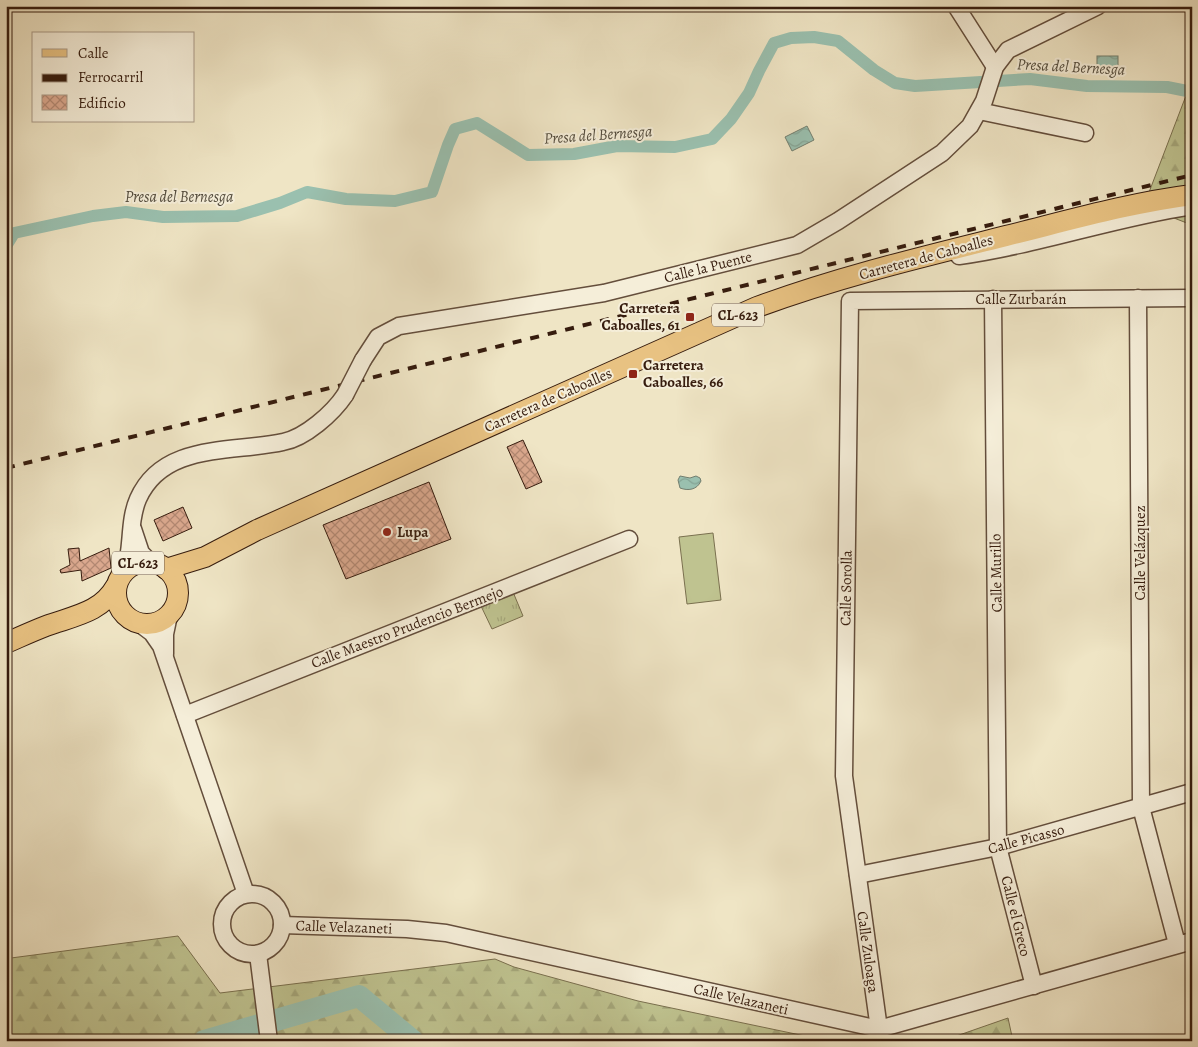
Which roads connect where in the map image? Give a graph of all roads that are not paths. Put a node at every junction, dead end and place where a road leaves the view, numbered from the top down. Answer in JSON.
{"nodes":[{"id":1,"x":956,"y":6,"type":"edge"},
{"id":2,"x":1098,"y":6,"type":"edge"},
{"id":3,"x":994,"y":70,"type":"junction"},
{"id":4,"x":979,"y":111,"type":"junction"},
{"id":5,"x":1085,"y":133,"type":"dead end"},
{"id":6,"x":1192,"y":195,"type":"edge"},
{"id":7,"x":1192,"y":206,"type":"edge"},
{"id":8,"x":895,"y":264,"type":"junction"},
{"id":9,"x":1138,"y":298,"type":"junction"},
{"id":10,"x":1192,"y":298,"type":"edge"},
{"id":11,"x":993,"y":300,"type":"junction"},
{"id":12,"x":850,"y":301,"type":"joint"},
{"id":13,"x":132,"y":524,"type":"junction"},
{"id":14,"x":629,"y":539,"type":"dead end"},
{"id":15,"x":205,"y":557,"type":"junction"},
{"id":16,"x":158,"y":565,"type":"junction"},
{"id":17,"x":121,"y":578,"type":"junction"},
{"id":18,"x":178,"y":596,"type":"junction"},
{"id":19,"x":90,"y":611,"type":"junction"},
{"id":20,"x":122,"y":613,"type":"junction"},
{"id":21,"x":169,"y":616,"type":"junction"},
{"id":22,"x":140,"y":624,"type":"junction"},
{"id":23,"x":6,"y":643,"type":"edge"},
{"id":24,"x":165,"y":659,"type":"junction"},
{"id":25,"x":184,"y":715,"type":"junction"},
{"id":26,"x":1192,"y":792,"type":"edge"},
{"id":27,"x":1141,"y":807,"type":"junction"},
{"id":28,"x":998,"y":847,"type":"junction"},
{"id":29,"x":858,"y":875,"type":"junction"},
{"id":30,"x":246,"y":894,"type":"junction"},
{"id":31,"x":282,"y":925,"type":"junction"},
{"id":32,"x":1185,"y":942,"type":"edge"},
{"id":33,"x":258,"y":954,"type":"junction"},
{"id":34,"x":1034,"y":986,"type":"junction"},
{"id":35,"x":878,"y":1029,"type":"junction"},
{"id":36,"x":269,"y":1041,"type":"edge"}],
"edges":[{"from":1,"to":3,"type":"street"},
{"from":2,"to":3,"type":"street"},
{"from":3,"to":4,"type":"street","name":"Calle la Puente"},
{"from":4,"to":5,"type":"street"},
{"from":4,"to":13,"type":"street","name":"Calle la Puente","bridge":true},
{"from":6,"to":8,"type":"main road","name":"Carretera de Caboalles","number":"CL-623"},
{"from":7,"to":8,"type":"street"},
{"from":8,"to":15,"type":"main road","name":"Carretera de Caboalles","number":"CL-623"},
{"from":9,"to":10,"type":"street","name":"Calle Zurbarán"},
{"from":9,"to":11,"type":"street","name":"Calle Zurbarán"},
{"from":9,"to":27,"type":"street","name":"Calle Velázquez"},
{"from":11,"to":12,"type":"street","name":"Calle Zurbarán"},
{"from":11,"to":28,"type":"street","name":"Calle Murillo"},
{"from":12,"to":29,"type":"street","name":"Calle Sorolla"},
{"from":13,"to":16,"type":"street"},
{"from":13,"to":17,"type":"street","name":"Calle la Puente"},
{"from":14,"to":25,"type":"street","name":"Calle Maestro Prudencio Bermejo"},
{"from":15,"to":16,"type":"main road","name":"Carretera de Caboalles","number":"CL-623"},
{"from":15,"to":18,"type":"main road","name":"Carretera de Caboalles","number":"CL-623"},
{"from":16,"to":17,"type":"main road","number":"CL-623"},
{"from":16,"to":18,"type":"main road","number":"CL-623"},
{"from":17,"to":19,"type":"main road","number":"CL-623"},
{"from":17,"to":20,"type":"main road","number":"CL-623"},
{"from":18,"to":21,"type":"main road","number":"CL-623"},
{"from":19,"to":20,"type":"main road","number":"CL-623"},
{"from":19,"to":23,"type":"main road","number":"CL-623"},
{"from":20,"to":22,"type":"main road","number":"CL-623"},
{"from":21,"to":22,"type":"main road"},
{"from":21,"to":24,"type":"street"},
{"from":22,"to":24,"type":"street"},
{"from":24,"to":25,"type":"street"},
{"from":25,"to":30,"type":"street"},
{"from":26,"to":27,"type":"street","name":"Calle Picasso"},
{"from":27,"to":28,"type":"street","name":"Calle Picasso"},
{"from":27,"to":32,"type":"street","name":"Calle Velázquez"},
{"from":28,"to":29,"type":"street","name":"Calle Picasso"},
{"from":28,"to":34,"type":"street","name":"Calle el Greco"},
{"from":29,"to":35,"type":"street","name":"Calle Zuloaga"},
{"from":30,"to":31,"type":"street"},
{"from":30,"to":33,"type":"street"},
{"from":31,"to":33,"type":"street"},
{"from":31,"to":35,"type":"street","name":"Calle Velazaneti"},
{"from":32,"to":34,"type":"street","name":"Calle Velazaneti"},
{"from":33,"to":36,"type":"street"},
{"from":34,"to":35,"type":"street","name":"Calle Velazaneti"}]}
